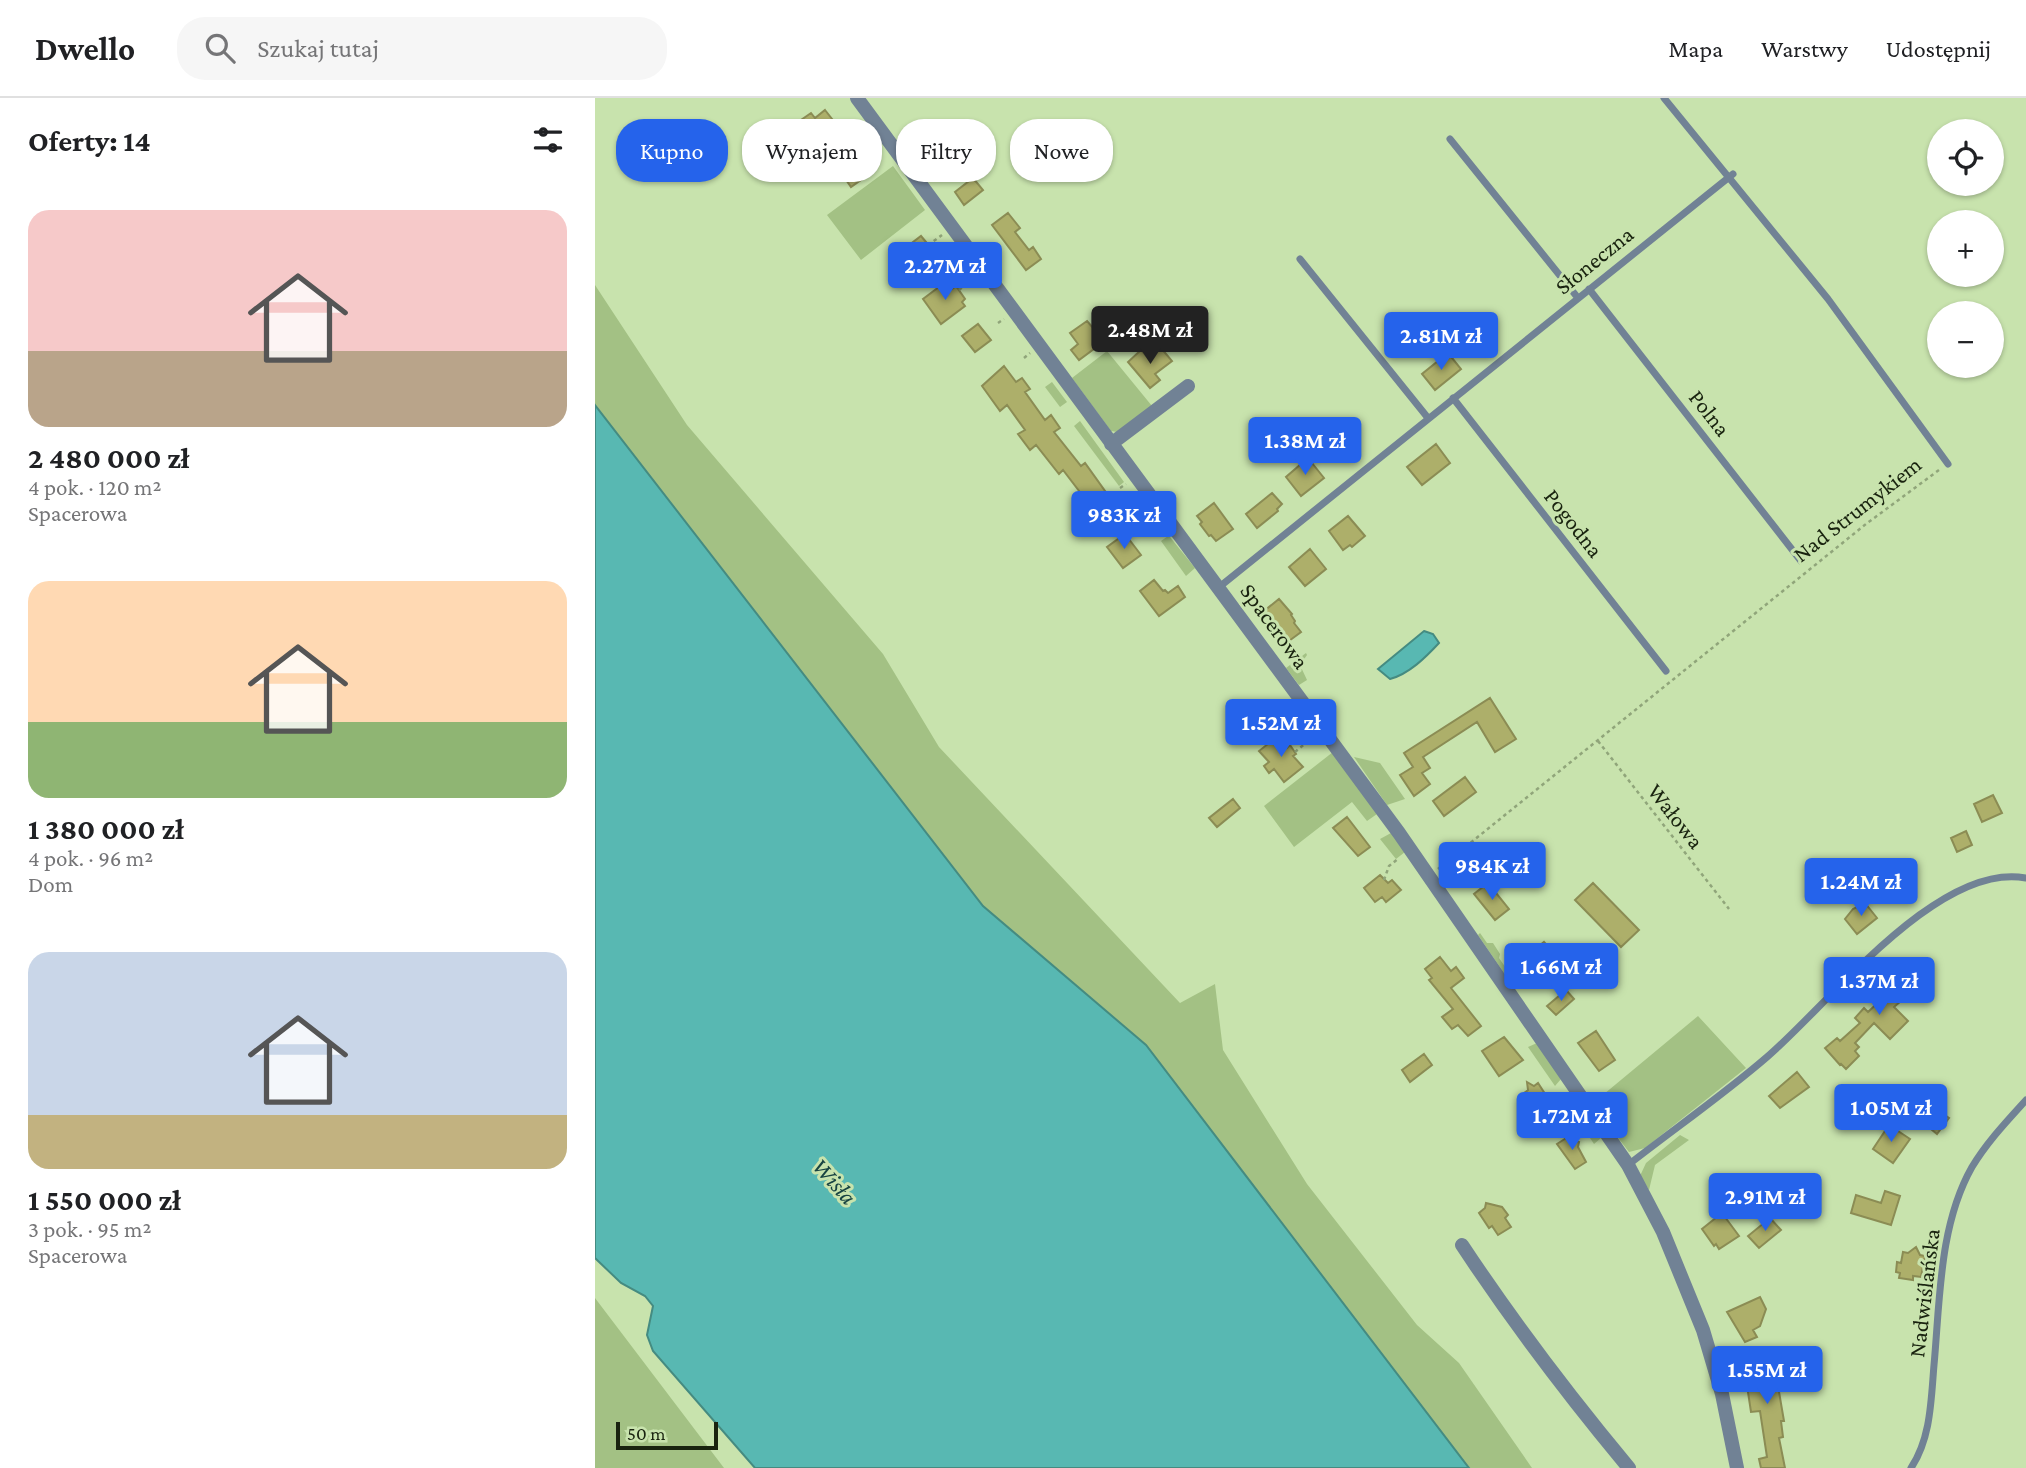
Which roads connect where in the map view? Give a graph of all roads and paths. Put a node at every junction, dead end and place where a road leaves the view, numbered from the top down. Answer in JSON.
{"nodes":[{"id":1,"x":857,"y":98,"type":"edge"},
{"id":2,"x":1664,"y":98,"type":"edge"},
{"id":3,"x":1450,"y":139,"type":"dead end"},
{"id":4,"x":1730,"y":176,"type":"junction"},
{"id":5,"x":944,"y":233,"type":"dead end"},
{"id":6,"x":928,"y":245,"type":"dead end"},
{"id":7,"x":1300,"y":259,"type":"dead end"},
{"id":8,"x":977,"y":276,"type":"dead end"},
{"id":9,"x":1589,"y":289,"type":"junction"},
{"id":10,"x":959,"y":290,"type":"dead end"},
{"id":11,"x":1578,"y":298,"type":"junction"},
{"id":12,"x":1188,"y":386,"type":"dead end"},
{"id":13,"x":1453,"y":398,"type":"junction"},
{"id":14,"x":1428,"y":418,"type":"junction"},
{"id":15,"x":1111,"y":444,"type":"junction"},
{"id":16,"x":1948,"y":464,"type":"joint"},
{"id":17,"x":1801,"y":561,"type":"dead end"},
{"id":18,"x":1218,"y":588,"type":"junction"},
{"id":19,"x":1666,"y":671,"type":"dead end"},
{"id":20,"x":1322,"y":729,"type":"junction"},
{"id":21,"x":1598,"y":741,"type":"junction"},
{"id":22,"x":1295,"y":752,"type":"dead end"},
{"id":23,"x":1410,"y":849,"type":"junction"},
{"id":24,"x":1429,"y":876,"type":"junction"},
{"id":25,"x":2026,"y":878,"type":"edge"},
{"id":26,"x":1384,"y":880,"type":"dead end"},
{"id":27,"x":1729,"y":909,"type":"dead end"},
{"id":28,"x":2026,"y":1100,"type":"edge"},
{"id":29,"x":1628,"y":1165,"type":"junction"},
{"id":30,"x":1462,"y":1245,"type":"dead end"},
{"id":31,"x":1629,"y":1468,"type":"edge"},
{"id":32,"x":1737,"y":1468,"type":"edge"},
{"id":33,"x":1911,"y":1468,"type":"edge"}],
"edges":[{"from":1,"to":15,"type":"street","name":"Spacerowa"},
{"from":2,"to":4,"type":"lane","name":"Nad Strumykiem"},
{"from":3,"to":11,"type":"lane"},
{"from":4,"to":9,"type":"lane","name":"Słoneczna"},
{"from":4,"to":16,"type":"lane","name":"Nad Strumykiem"},
{"from":5,"to":6,"type":"path"},
{"from":7,"to":14,"type":"lane"},
{"from":8,"to":10,"type":"path"},
{"from":9,"to":11,"type":"lane","name":"Słoneczna"},
{"from":9,"to":17,"type":"lane","name":"Polna"},
{"from":11,"to":13,"type":"lane","name":"Słoneczna"},
{"from":12,"to":15,"type":"street"},
{"from":13,"to":14,"type":"lane","name":"Słoneczna"},
{"from":13,"to":19,"type":"lane","name":"Pogodna"},
{"from":14,"to":18,"type":"lane","name":"Słoneczna"},
{"from":15,"to":18,"type":"street","name":"Spacerowa"},
{"from":16,"to":21,"type":"path","name":"Nad Strumykiem"},
{"from":18,"to":20,"type":"street","name":"Spacerowa"},
{"from":20,"to":22,"type":"path"},
{"from":20,"to":23,"type":"street","name":"Spacerowa"},
{"from":21,"to":24,"type":"path","name":"Nad Strumykiem"},
{"from":21,"to":27,"type":"path","name":"Wałowa"},
{"from":23,"to":24,"type":"street","name":"Spacerowa"},
{"from":23,"to":26,"type":"path"},
{"from":24,"to":29,"type":"street","name":"Spacerowa"},
{"from":25,"to":29,"type":"lane"},
{"from":28,"to":33,"type":"lane","name":"Nadwiślańska"},
{"from":29,"to":32,"type":"street","name":"Spacerowa"},
{"from":30,"to":31,"type":"street"}]}
